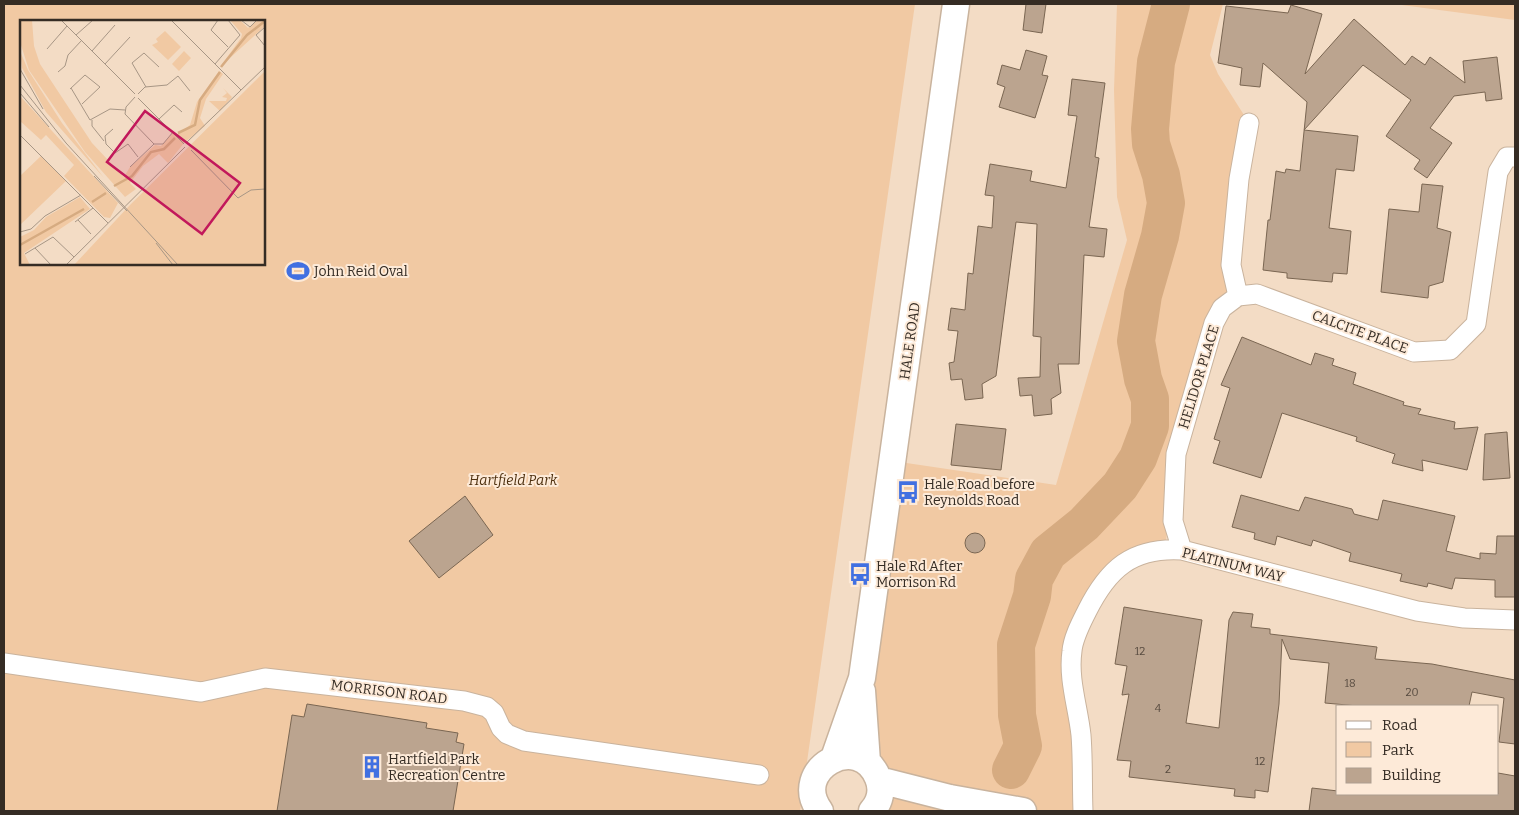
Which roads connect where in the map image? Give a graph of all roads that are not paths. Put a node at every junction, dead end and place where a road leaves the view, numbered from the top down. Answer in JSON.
{"nodes":[{"id":1,"x":956,"y":4,"type":"edge"},
{"id":2,"x":1249,"y":123,"type":"dead end"},
{"id":3,"x":1515,"y":157,"type":"edge"},
{"id":4,"x":1238,"y":296,"type":"junction"},
{"id":5,"x":1182,"y":550,"type":"junction"},
{"id":6,"x":1515,"y":620,"type":"edge"},
{"id":7,"x":4,"y":663,"type":"edge"},
{"id":8,"x":862,"y":678,"type":"junction"},
{"id":9,"x":834,"y":758,"type":"junction"},
{"id":10,"x":873,"y":771,"type":"junction"},
{"id":11,"x":759,"y":775,"type":"dead end"},
{"id":12,"x":950,"y":798,"type":"junction"},
{"id":13,"x":873,"y":810,"type":"edge"},
{"id":14,"x":820,"y":811,"type":"edge"},
{"id":15,"x":1023,"y":811,"type":"edge"},
{"id":16,"x":1083,"y":811,"type":"edge"}],
"edges":[{"from":1,"to":8,"type":"main road","name":"HALE ROAD"},
{"from":2,"to":4,"type":"street"},
{"from":3,"to":4,"type":"street","name":"CALCITE PLACE"},
{"from":4,"to":5,"type":"street","name":"HELIDOR PLACE"},
{"from":5,"to":6,"type":"street","name":"PLATINUM WAY"},
{"from":5,"to":16,"type":"street","name":"PLATINUM WAY"},
{"from":7,"to":11,"type":"street","name":"MORRISON ROAD"},
{"from":8,"to":9,"type":"main road","name":"HALE ROAD"},
{"from":8,"to":10,"type":"main road","name":"HALE ROAD"},
{"from":9,"to":10,"type":"main road"},
{"from":9,"to":14,"type":"main road"},
{"from":10,"to":12,"type":"main road"},
{"from":10,"to":13,"type":"main road","name":"HALE ROAD"},
{"from":12,"to":13,"type":"main road"},
{"from":12,"to":15,"type":"main road"}]}
